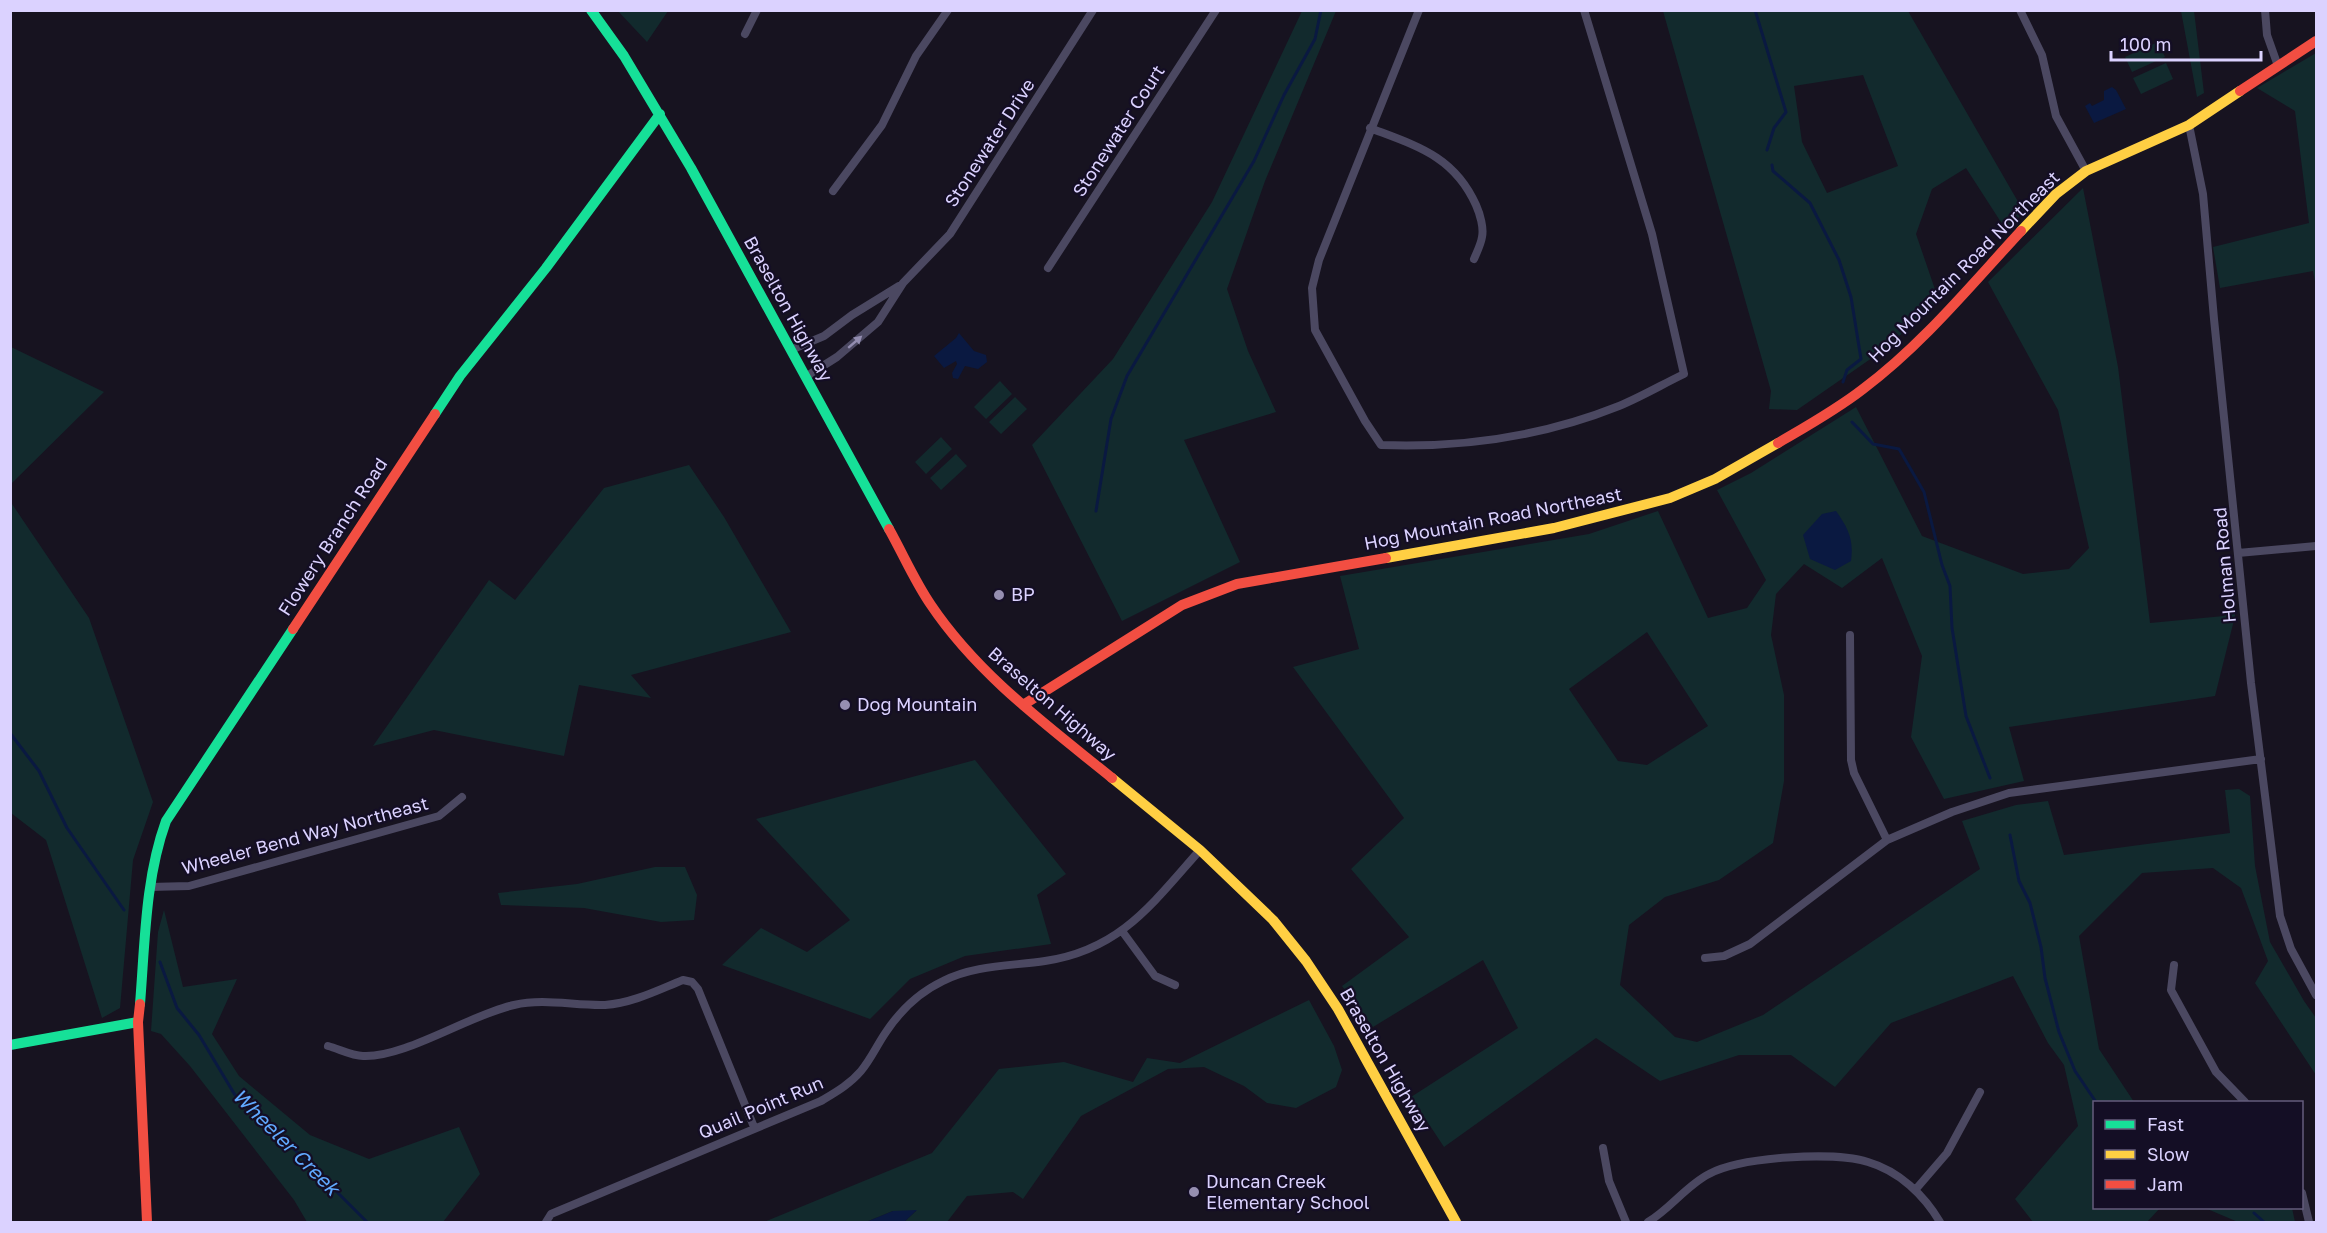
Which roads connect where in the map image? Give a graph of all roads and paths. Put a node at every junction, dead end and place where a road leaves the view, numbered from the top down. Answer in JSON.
{"nodes":[{"id":1,"x":591,"y":10,"type":"edge"},
{"id":2,"x":757,"y":10,"type":"edge"},
{"id":3,"x":948,"y":10,"type":"edge"},
{"id":4,"x":1093,"y":10,"type":"edge"},
{"id":5,"x":1216,"y":10,"type":"edge"},
{"id":6,"x":1419,"y":10,"type":"edge"},
{"id":7,"x":1584,"y":10,"type":"edge"},
{"id":8,"x":2020,"y":10,"type":"edge"},
{"id":9,"x":2265,"y":10,"type":"edge"},
{"id":10,"x":745,"y":34,"type":"dead end"},
{"id":11,"x":2316,"y":41,"type":"edge"},
{"id":12,"x":2278,"y":66,"type":"junction"},
{"id":13,"x":660,"y":114,"type":"junction"},
{"id":14,"x":2189,"y":125,"type":"junction"},
{"id":15,"x":1370,"y":128,"type":"junction"},
{"id":16,"x":2086,"y":171,"type":"junction"},
{"id":17,"x":833,"y":191,"type":"dead end"},
{"id":18,"x":1474,"y":259,"type":"dead end"},
{"id":19,"x":1048,"y":268,"type":"dead end"},
{"id":20,"x":903,"y":284,"type":"junction"},
{"id":21,"x":792,"y":349,"type":"junction"},
{"id":22,"x":807,"y":376,"type":"junction"},
{"id":23,"x":2316,"y":546,"type":"edge"},
{"id":24,"x":2238,"y":553,"type":"junction"},
{"id":25,"x":1850,"y":635,"type":"dead end"},
{"id":26,"x":1023,"y":705,"type":"junction"},
{"id":27,"x":2261,"y":759,"type":"junction"},
{"id":28,"x":462,"y":797,"type":"dead end"},
{"id":29,"x":1887,"y":840,"type":"junction"},
{"id":30,"x":1200,"y":850,"type":"junction"},
{"id":31,"x":150,"y":887,"type":"junction"},
{"id":32,"x":1122,"y":931,"type":"junction"},
{"id":33,"x":1705,"y":958,"type":"dead end"},
{"id":34,"x":2174,"y":965,"type":"dead end"},
{"id":35,"x":1175,"y":985,"type":"dead end"},
{"id":36,"x":2316,"y":995,"type":"edge"},
{"id":37,"x":138,"y":1022,"type":"junction"},
{"id":38,"x":10,"y":1045,"type":"edge"},
{"id":39,"x":328,"y":1046,"type":"dead end"},
{"id":40,"x":1980,"y":1092,"type":"dead end"},
{"id":41,"x":2244,"y":1101,"type":"edge"},
{"id":42,"x":754,"y":1127,"type":"junction"},
{"id":43,"x":1603,"y":1148,"type":"dead end"},
{"id":44,"x":1916,"y":1189,"type":"junction"},
{"id":45,"x":2303,"y":1200,"type":"edge"},
{"id":46,"x":147,"y":1222,"type":"edge"},
{"id":47,"x":546,"y":1222,"type":"edge"},
{"id":48,"x":1456,"y":1222,"type":"edge"},
{"id":49,"x":1626,"y":1222,"type":"edge"},
{"id":50,"x":1648,"y":1222,"type":"edge"},
{"id":51,"x":1940,"y":1222,"type":"edge"},
{"id":52,"x":2309,"y":1222,"type":"edge"}],
"edges":[{"from":1,"to":13,"type":"street","name":"Braselton Highway"},
{"from":2,"to":10,"type":"street"},
{"from":3,"to":17,"type":"street"},
{"from":4,"to":20,"type":"street","name":"Stonewater Drive"},
{"from":5,"to":19,"type":"street","name":"Stonewater Court"},
{"from":6,"to":15,"type":"street"},
{"from":7,"to":15,"type":"street"},
{"from":8,"to":16,"type":"street"},
{"from":9,"to":12,"type":"street"},
{"from":11,"to":12,"type":"street","name":"Hog Mountain Road Northeast"},
{"from":12,"to":14,"type":"street","name":"Hog Mountain Road Northeast"},
{"from":13,"to":21,"type":"street","name":"Braselton Highway"},
{"from":13,"to":31,"type":"street","name":"Flowery Branch Road"},
{"from":14,"to":16,"type":"street","name":"Hog Mountain Road Northeast"},
{"from":14,"to":24,"type":"street","name":"Holman Road"},
{"from":15,"to":18,"type":"street"},
{"from":16,"to":26,"type":"street","name":"Hog Mountain Road Northeast"},
{"from":20,"to":21,"type":"street","name":"Stonewater Drive"},
{"from":22,"to":20,"type":"street","name":"Stonewater Drive","one_way":true},
{"from":21,"to":22,"type":"street","name":"Braselton Highway"},
{"from":22,"to":26,"type":"street","name":"Braselton Highway"},
{"from":23,"to":24,"type":"street"},
{"from":24,"to":27,"type":"street","name":"Holman Road"},
{"from":25,"to":29,"type":"street"},
{"from":26,"to":30,"type":"street","name":"Braselton Highway"},
{"from":27,"to":29,"type":"street"},
{"from":27,"to":36,"type":"street","name":"Holman Road"},
{"from":28,"to":31,"type":"street","name":"Wheeler Bend Way Northeast"},
{"from":29,"to":33,"type":"street"},
{"from":30,"to":32,"type":"street","name":"Quail Point Run"},
{"from":30,"to":48,"type":"street","name":"Braselton Highway"},
{"from":31,"to":37,"type":"street","name":"Flowery Branch Road"},
{"from":32,"to":35,"type":"street"},
{"from":32,"to":42,"type":"street","name":"Quail Point Run"},
{"from":34,"to":41,"type":"street"},
{"from":37,"to":38,"type":"street"},
{"from":37,"to":46,"type":"street","name":"Flowery Branch Road"},
{"from":39,"to":42,"type":"street"},
{"from":40,"to":44,"type":"street"},
{"from":42,"to":47,"type":"street","name":"Quail Point Run"},
{"from":43,"to":49,"type":"street"},
{"from":44,"to":50,"type":"street"},
{"from":44,"to":51,"type":"street"},
{"from":45,"to":52,"type":"street"}]}
